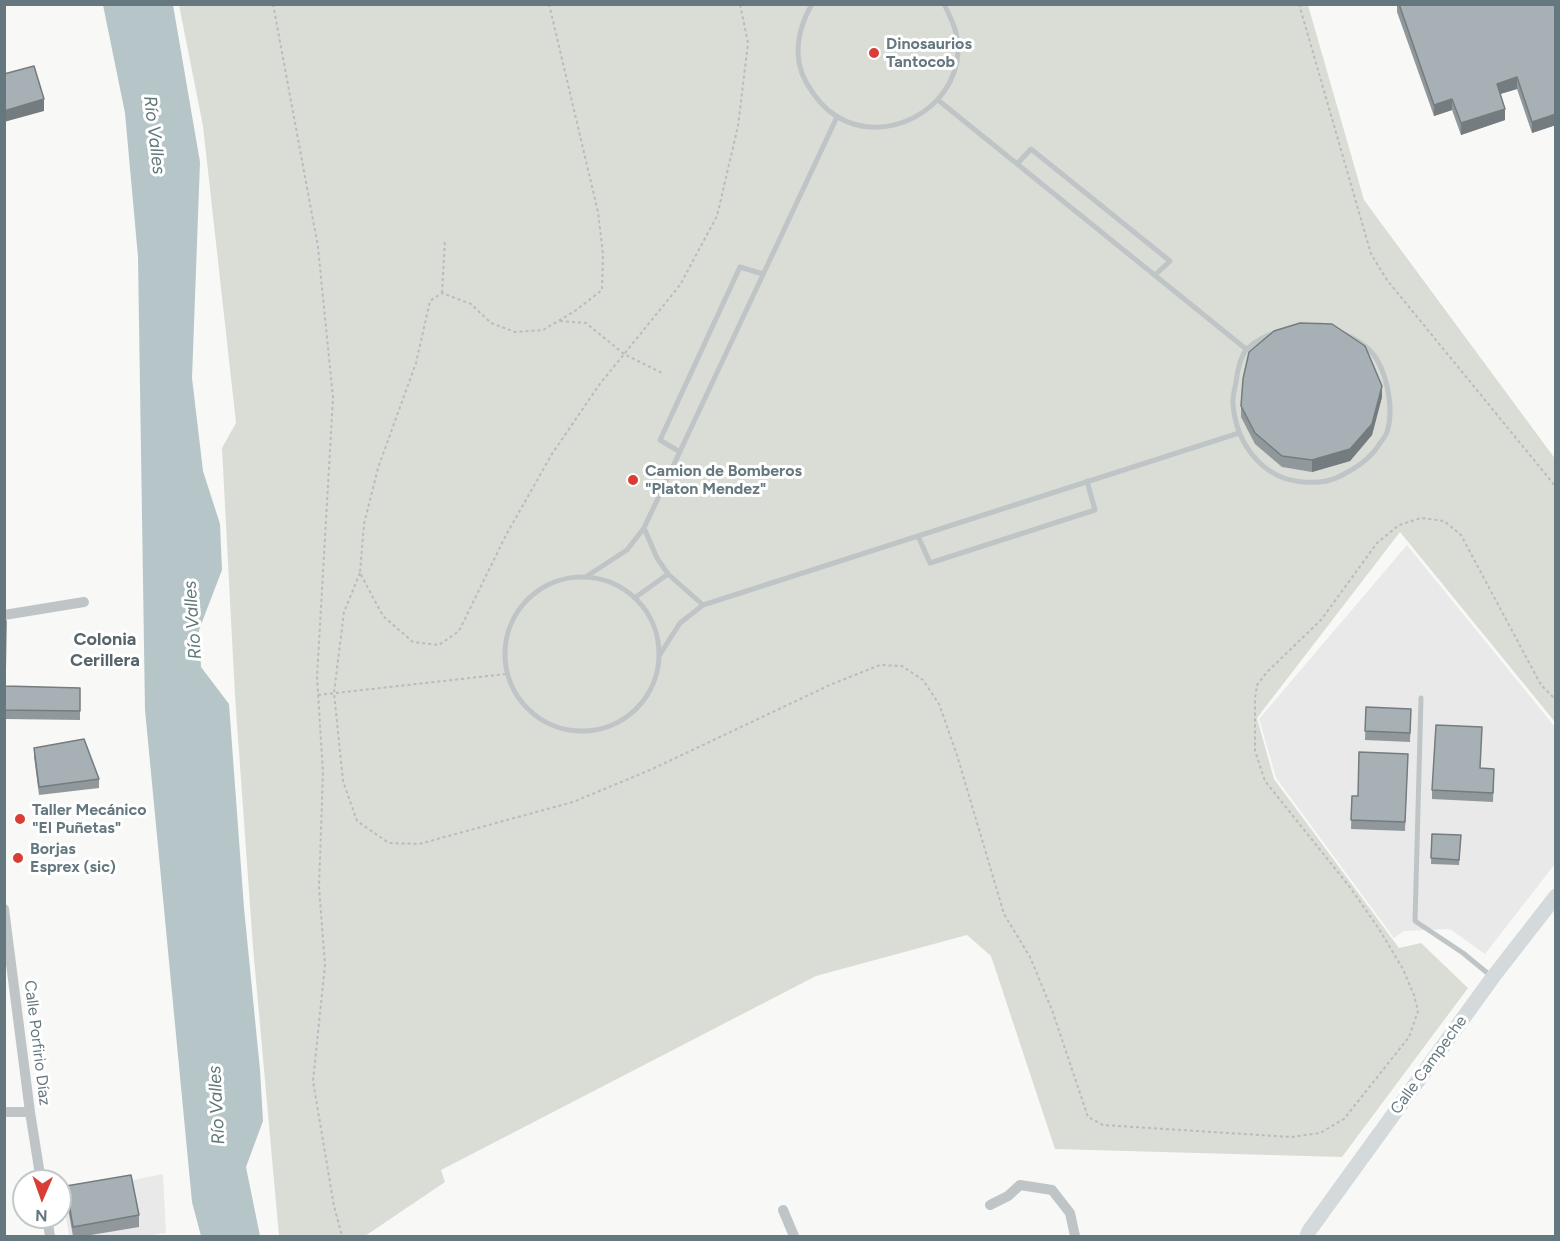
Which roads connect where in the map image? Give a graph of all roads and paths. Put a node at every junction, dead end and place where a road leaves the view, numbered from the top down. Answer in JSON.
{"nodes":[{"id":1,"x":273,"y":4,"type":"edge"},
{"id":2,"x":549,"y":4,"type":"edge"},
{"id":3,"x":740,"y":4,"type":"edge"},
{"id":4,"x":812,"y":4,"type":"edge"},
{"id":5,"x":944,"y":4,"type":"edge"},
{"id":6,"x":1299,"y":4,"type":"edge"},
{"id":7,"x":938,"y":100,"type":"junction"},
{"id":8,"x":837,"y":117,"type":"junction"},
{"id":9,"x":1017,"y":164,"type":"junction"},
{"id":10,"x":446,"y":239,"type":"dead end"},
{"id":11,"x":763,"y":274,"type":"junction"},
{"id":12,"x":1155,"y":275,"type":"junction"},
{"id":13,"x":442,"y":293,"type":"junction"},
{"id":14,"x":559,"y":321,"type":"junction"},
{"id":15,"x":1246,"y":349,"type":"junction"},
{"id":16,"x":624,"y":354,"type":"junction"},
{"id":17,"x":664,"y":374,"type":"dead end"},
{"id":18,"x":1239,"y":433,"type":"junction"},
{"id":19,"x":680,"y":452,"type":"junction"},
{"id":20,"x":1087,"y":481,"type":"junction"},
{"id":21,"x":1556,"y":487,"type":"edge"},
{"id":22,"x":644,"y":528,"type":"junction"},
{"id":23,"x":918,"y":536,"type":"junction"},
{"id":24,"x":360,"y":573,"type":"junction"},
{"id":25,"x":668,"y":574,"type":"junction"},
{"id":26,"x":587,"y":576,"type":"junction"},
{"id":27,"x":636,"y":597,"type":"junction"},
{"id":28,"x":84,"y":602,"type":"dead end"},
{"id":29,"x":703,"y":605,"type":"junction"},
{"id":30,"x":4,"y":615,"type":"edge"},
{"id":31,"x":659,"y":656,"type":"junction"},
{"id":32,"x":506,"y":674,"type":"junction"},
{"id":33,"x":334,"y":693,"type":"junction"},
{"id":34,"x":318,"y":695,"type":"junction"},
{"id":35,"x":1421,"y":698,"type":"dead end"},
{"id":36,"x":1556,"y":700,"type":"edge"},
{"id":37,"x":1556,"y":896,"type":"edge"},
{"id":38,"x":4,"y":909,"type":"edge"},
{"id":39,"x":6,"y":926,"type":"edge"},
{"id":40,"x":1493,"y":977,"type":"junction"},
{"id":41,"x":4,"y":1112,"type":"edge"},
{"id":42,"x":30,"y":1112,"type":"junction"},
{"id":43,"x":39,"y":1169,"type":"edge"},
{"id":44,"x":990,"y":1205,"type":"dead end"},
{"id":45,"x":783,"y":1210,"type":"dead end"},
{"id":46,"x":342,"y":1236,"type":"edge"},
{"id":47,"x":794,"y":1236,"type":"edge"},
{"id":48,"x":1075,"y":1236,"type":"edge"},
{"id":49,"x":1307,"y":1236,"type":"edge"}],
"edges":[{"from":1,"to":34,"type":"path"},
{"from":2,"to":14,"type":"path"},
{"from":3,"to":16,"type":"path"},
{"from":4,"to":8,"type":"lane"},
{"from":5,"to":7,"type":"lane"},
{"from":6,"to":21,"type":"path"},
{"from":7,"to":8,"type":"lane"},
{"from":7,"to":9,"type":"lane"},
{"from":8,"to":11,"type":"lane"},
{"from":9,"to":12,"type":"lane"},
{"from":9,"to":12,"type":"lane"},
{"from":10,"to":13,"type":"path"},
{"from":11,"to":19,"type":"lane"},
{"from":11,"to":19,"type":"lane"},
{"from":12,"to":15,"type":"lane"},
{"from":13,"to":14,"type":"path"},
{"from":13,"to":24,"type":"path"},
{"from":14,"to":16,"type":"path"},
{"from":15,"to":18,"type":"lane"},
{"from":15,"to":18,"type":"lane"},
{"from":16,"to":17,"type":"path"},
{"from":16,"to":24,"type":"path"},
{"from":18,"to":20,"type":"lane"},
{"from":19,"to":22,"type":"lane"},
{"from":20,"to":23,"type":"lane"},
{"from":20,"to":23,"type":"lane"},
{"from":22,"to":25,"type":"lane"},
{"from":22,"to":26,"type":"lane"},
{"from":23,"to":29,"type":"lane"},
{"from":24,"to":33,"type":"path"},
{"from":25,"to":27,"type":"lane"},
{"from":25,"to":29,"type":"lane"},
{"from":26,"to":27,"type":"lane"},
{"from":26,"to":32,"type":"lane"},
{"from":27,"to":31,"type":"lane"},
{"from":28,"to":30,"type":"street"},
{"from":29,"to":31,"type":"lane"},
{"from":31,"to":32,"type":"lane"},
{"from":32,"to":33,"type":"path"},
{"from":33,"to":34,"type":"path"},
{"from":33,"to":36,"type":"path"},
{"from":34,"to":46,"type":"path"},
{"from":35,"to":40,"type":"lane"},
{"from":37,"to":40,"type":"street","name":"Calle Campeche"},
{"from":38,"to":39,"type":"street","name":"Calle Porfirio Díaz"},
{"from":39,"to":42,"type":"street","name":"Calle Porfirio Díaz"},
{"from":40,"to":49,"type":"street","name":"Calle Campeche"},
{"from":41,"to":42,"type":"street"},
{"from":42,"to":43,"type":"street","name":"Calle Porfirio Díaz"},
{"from":44,"to":48,"type":"street"},
{"from":45,"to":47,"type":"street"}]}
